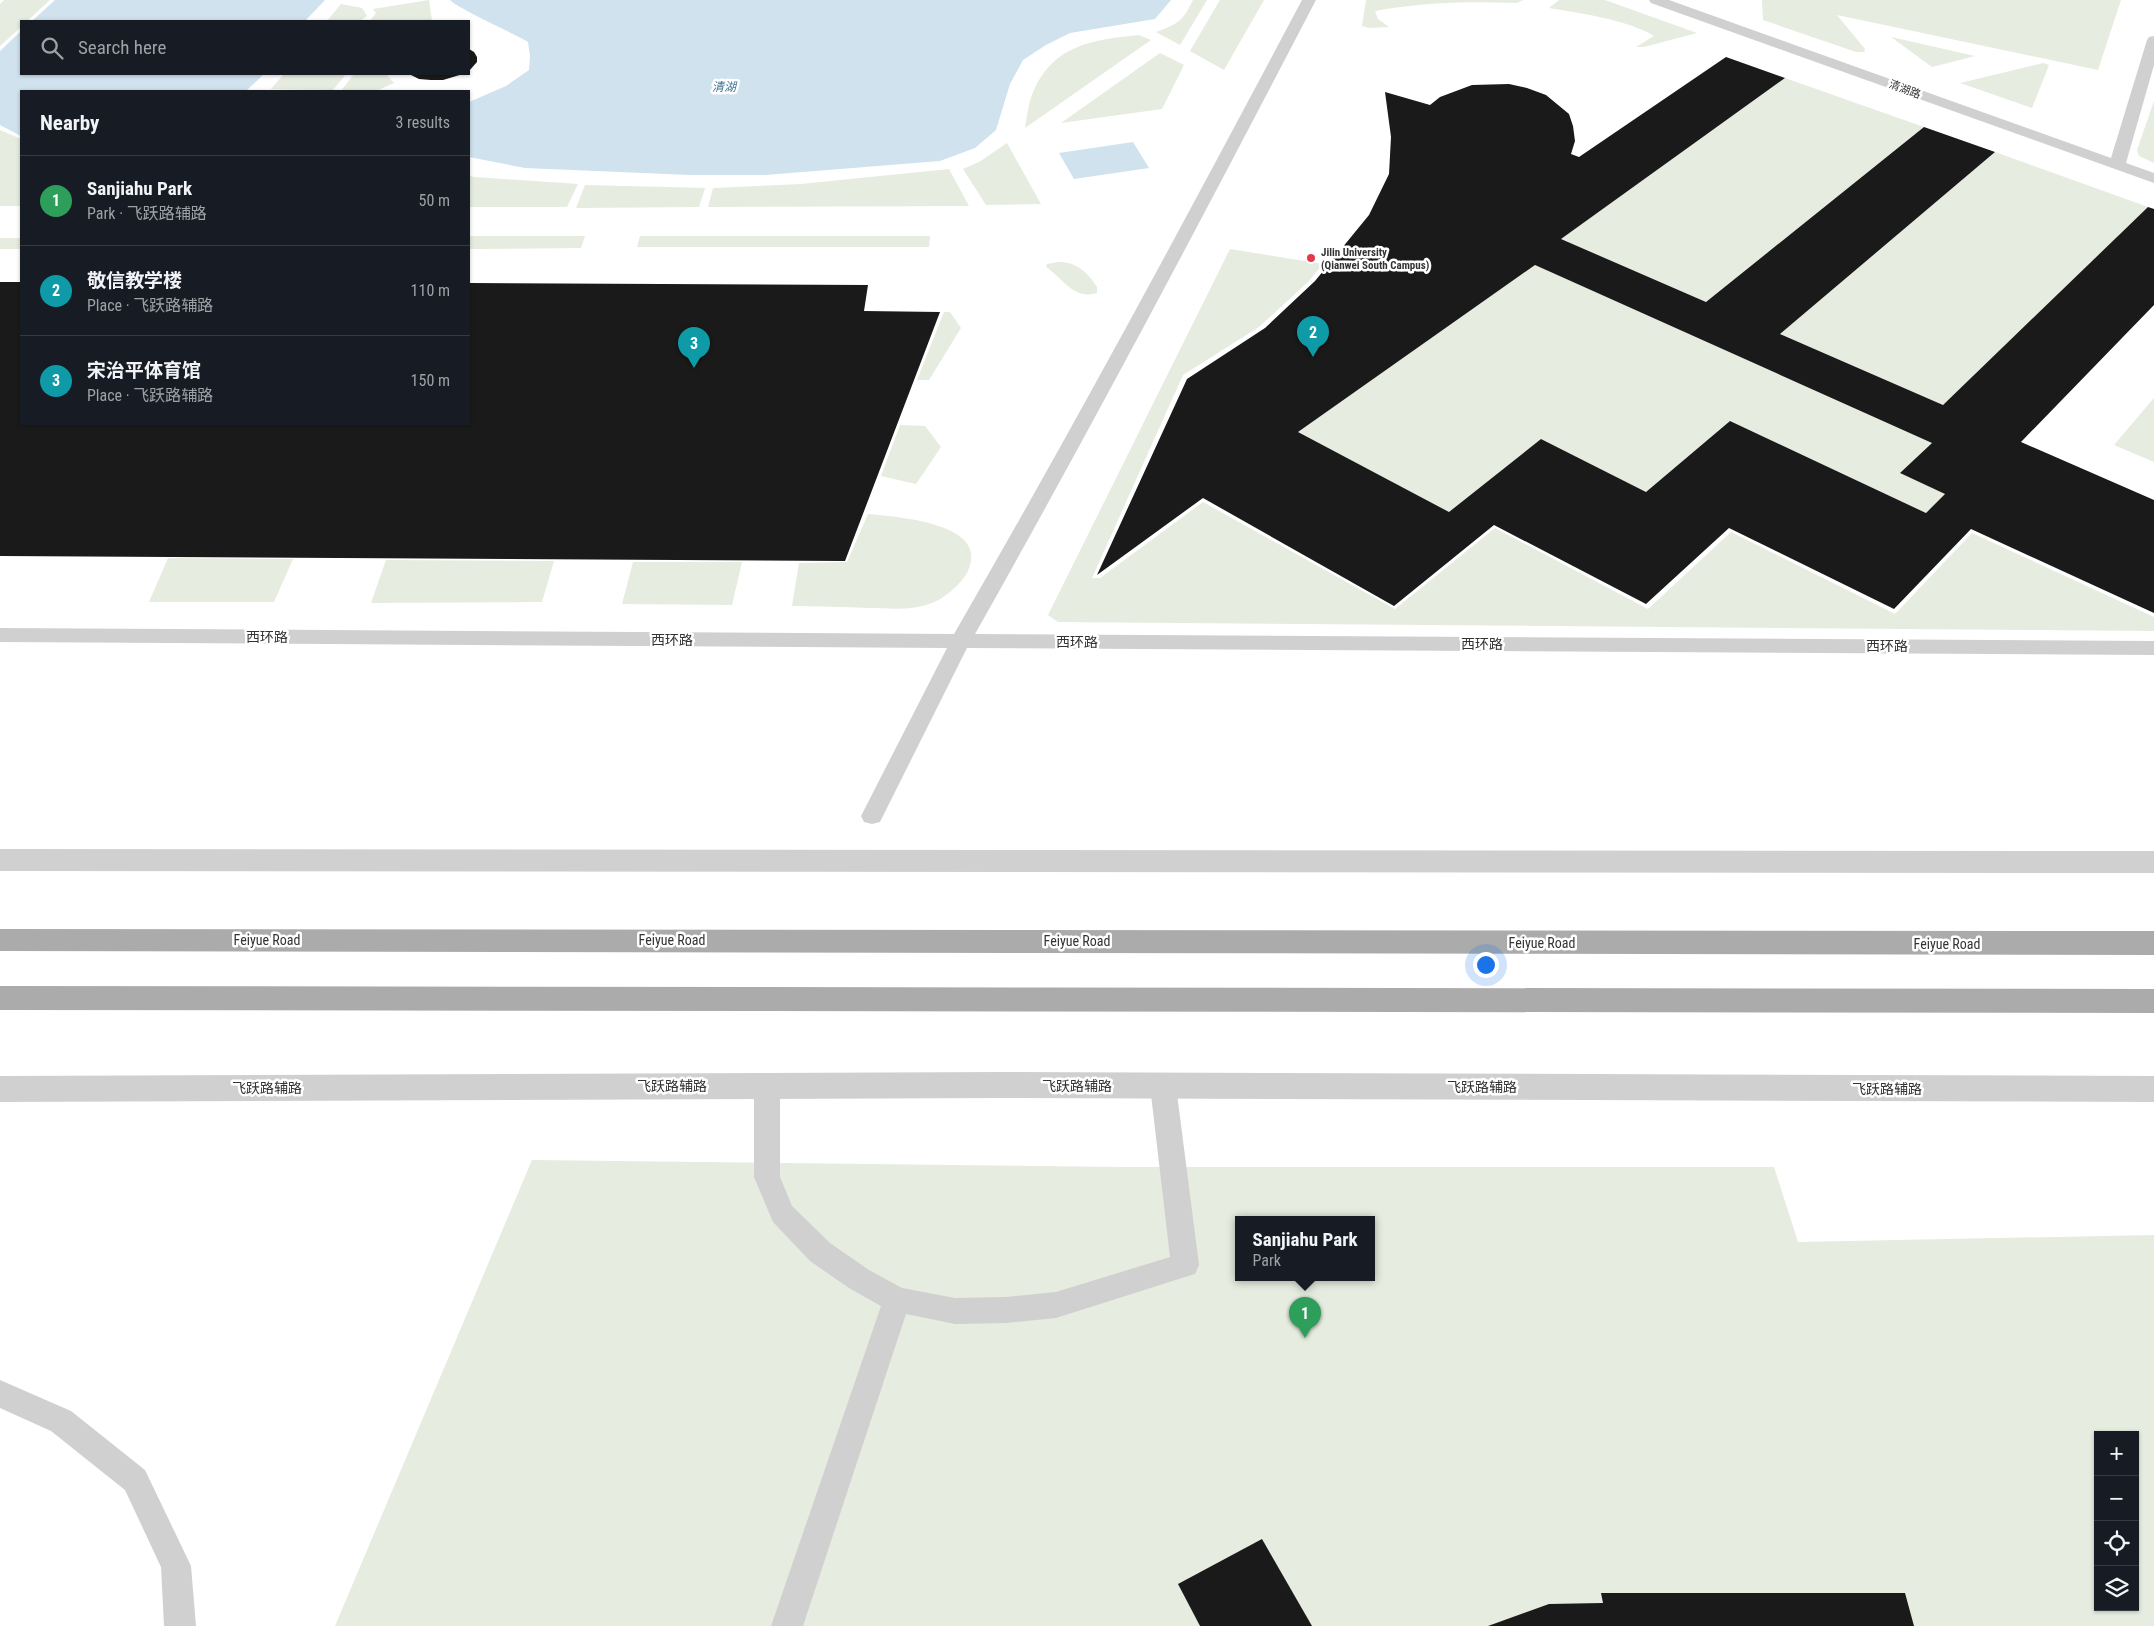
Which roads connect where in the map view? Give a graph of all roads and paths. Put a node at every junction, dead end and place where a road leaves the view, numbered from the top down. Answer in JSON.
{"nodes":[{"id":1,"x":1310,"y":0,"type":"edge"},
{"id":2,"x":1656,"y":0,"type":"edge"},
{"id":3,"x":2154,"y":40,"type":"edge"},
{"id":4,"x":2117,"y":165,"type":"junction"},
{"id":5,"x":2154,"y":178,"type":"edge"},
{"id":6,"x":0,"y":635,"type":"edge"},
{"id":7,"x":960,"y":642,"type":"junction"},
{"id":8,"x":2154,"y":648,"type":"edge"},
{"id":9,"x":872,"y":816,"type":"dead end"},
{"id":10,"x":0,"y":860,"type":"edge"},
{"id":11,"x":2154,"y":862,"type":"edge"},
{"id":12,"x":0,"y":940,"type":"edge"},
{"id":13,"x":2154,"y":943,"type":"edge"},
{"id":14,"x":0,"y":998,"type":"edge"},
{"id":15,"x":2154,"y":1001,"type":"edge"},
{"id":16,"x":768,"y":1086,"type":"junction"},
{"id":17,"x":1163,"y":1086,"type":"junction"},
{"id":18,"x":0,"y":1089,"type":"edge"},
{"id":19,"x":2154,"y":1089,"type":"edge"},
{"id":20,"x":897,"y":1300,"type":"junction"},
{"id":21,"x":0,"y":1394,"type":"edge"},
{"id":22,"x":180,"y":1626,"type":"edge"},
{"id":23,"x":787,"y":1626,"type":"edge"}],
"edges":[{"from":1,"to":7,"type":"lane"},
{"from":2,"to":4,"type":"lane","name":"清湖路"},
{"from":3,"to":4,"type":"lane"},
{"from":4,"to":5,"type":"lane","name":"清湖路"},
{"from":6,"to":7,"type":"lane","name":"西环路"},
{"from":7,"to":8,"type":"lane","name":"西环路"},
{"from":7,"to":9,"type":"lane"},
{"from":10,"to":11,"type":"street"},
{"from":12,"to":13,"type":"main road","name":"Feiyue Road"},
{"from":14,"to":15,"type":"main road"},
{"from":16,"to":17,"type":"street","name":"飞跃路辅路"},
{"from":16,"to":18,"type":"street","name":"飞跃路辅路"},
{"from":16,"to":20,"type":"lane"},
{"from":17,"to":19,"type":"street","name":"飞跃路辅路"},
{"from":17,"to":20,"type":"lane"},
{"from":20,"to":23,"type":"lane"},
{"from":21,"to":22,"type":"lane"}]}
